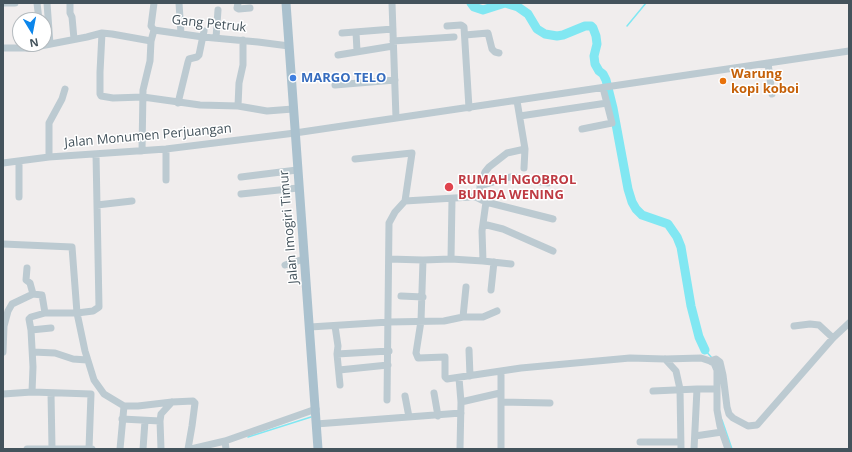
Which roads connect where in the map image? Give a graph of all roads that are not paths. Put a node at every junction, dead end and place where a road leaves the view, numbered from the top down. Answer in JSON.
{"nodes":[{"id":1,"x":15,"y":3,"type":"edge"},
{"id":2,"x":70,"y":3,"type":"edge"},
{"id":3,"x":154,"y":3,"type":"edge"},
{"id":4,"x":179,"y":3,"type":"edge"},
{"id":5,"x":238,"y":3,"type":"edge"},
{"id":6,"x":286,"y":3,"type":"edge"},
{"id":7,"x":392,"y":3,"type":"edge"},
{"id":8,"x":3,"y":4,"type":"edge"},
{"id":9,"x":250,"y":8,"type":"dead end"},
{"id":10,"x":218,"y":10,"type":"dead end"},
{"id":11,"x":447,"y":26,"type":"dead end"},
{"id":12,"x":393,"y":29,"type":"junction"},
{"id":13,"x":154,"y":30,"type":"junction"},
{"id":14,"x":356,"y":32,"type":"junction"},
{"id":15,"x":102,"y":33,"type":"junction"},
{"id":16,"x":342,"y":33,"type":"dead end"},
{"id":17,"x":181,"y":34,"type":"junction"},
{"id":18,"x":203,"y":34,"type":"junction"},
{"id":19,"x":465,"y":35,"type":"junction"},
{"id":20,"x":454,"y":37,"type":"dead end"},
{"id":21,"x":216,"y":38,"type":"junction"},
{"id":22,"x":74,"y":39,"type":"junction"},
{"id":23,"x":243,"y":40,"type":"junction"},
{"id":24,"x":151,"y":41,"type":"junction"},
{"id":25,"x":52,"y":44,"type":"edge"},
{"id":26,"x":393,"y":44,"type":"junction"},
{"id":27,"x":289,"y":46,"type":"junction"},
{"id":28,"x":357,"y":51,"type":"junction"},
{"id":29,"x":849,"y":52,"type":"edge"},
{"id":30,"x":500,"y":53,"type":"dead end"},
{"id":31,"x":338,"y":55,"type":"dead end"},
{"id":32,"x":768,"y":63,"type":"junction"},
{"id":33,"x":395,"y":80,"type":"junction"},
{"id":34,"x":336,"y":85,"type":"dead end"},
{"id":35,"x":603,"y":89,"type":"junction"},
{"id":36,"x":65,"y":90,"type":"dead end"},
{"id":37,"x":772,"y":94,"type":"dead end"},
{"id":38,"x":143,"y":98,"type":"junction"},
{"id":39,"x":518,"y":100,"type":"junction"},
{"id":40,"x":607,"y":102,"type":"junction"},
{"id":41,"x":178,"y":103,"type":"junction"},
{"id":42,"x":238,"y":106,"type":"junction"},
{"id":43,"x":469,"y":108,"type":"junction"},
{"id":44,"x":293,"y":109,"type":"junction"},
{"id":45,"x":520,"y":116,"type":"junction"},
{"id":46,"x":396,"y":118,"type":"junction"},
{"id":47,"x":582,"y":129,"type":"dead end"},
{"id":48,"x":295,"y":133,"type":"junction"},
{"id":49,"x":166,"y":149,"type":"junction"},
{"id":50,"x":525,"y":149,"type":"junction"},
{"id":51,"x":142,"y":151,"type":"junction"},
{"id":52,"x":96,"y":154,"type":"junction"},
{"id":53,"x":49,"y":157,"type":"junction"},
{"id":54,"x":355,"y":159,"type":"dead end"},
{"id":55,"x":19,"y":161,"type":"junction"},
{"id":56,"x":3,"y":163,"type":"edge"},
{"id":57,"x":524,"y":168,"type":"dead end"},
{"id":58,"x":297,"y":170,"type":"junction"},
{"id":59,"x":241,"y":177,"type":"dead end"},
{"id":60,"x":166,"y":180,"type":"dead end"},
{"id":61,"x":548,"y":183,"type":"dead end"},
{"id":62,"x":480,"y":186,"type":"junction"},
{"id":63,"x":298,"y":188,"type":"junction"},
{"id":64,"x":241,"y":194,"type":"dead end"},
{"id":65,"x":19,"y":197,"type":"dead end"},
{"id":66,"x":452,"y":199,"type":"junction"},
{"id":67,"x":483,"y":200,"type":"junction"},
{"id":68,"x":132,"y":201,"type":"dead end"},
{"id":69,"x":405,"y":201,"type":"junction"},
{"id":70,"x":96,"y":205,"type":"junction"},
{"id":71,"x":553,"y":219,"type":"dead end"},
{"id":72,"x":483,"y":224,"type":"junction"},
{"id":73,"x":3,"y":244,"type":"edge"},
{"id":74,"x":553,"y":251,"type":"dead end"},
{"id":75,"x":304,"y":259,"type":"junction"},
{"id":76,"x":389,"y":259,"type":"junction"},
{"id":77,"x":451,"y":259,"type":"junction"},
{"id":78,"x":423,"y":260,"type":"junction"},
{"id":79,"x":483,"y":261,"type":"junction"},
{"id":80,"x":494,"y":262,"type":"junction"},
{"id":81,"x":511,"y":264,"type":"dead end"},
{"id":82,"x":285,"y":265,"type":"dead end"},
{"id":83,"x":27,"y":268,"type":"dead end"},
{"id":84,"x":466,"y":287,"type":"dead end"},
{"id":85,"x":491,"y":290,"type":"dead end"},
{"id":86,"x":33,"y":294,"type":"junction"},
{"id":87,"x":401,"y":296,"type":"dead end"},
{"id":88,"x":423,"y":297,"type":"junction"},
{"id":89,"x":497,"y":311,"type":"dead end"},
{"id":90,"x":77,"y":313,"type":"junction"},
{"id":91,"x":45,"y":314,"type":"junction"},
{"id":92,"x":463,"y":317,"type":"junction"},
{"id":93,"x":421,"y":321,"type":"junction"},
{"id":94,"x":389,"y":322,"type":"junction"},
{"id":95,"x":849,"y":323,"type":"edge"},
{"id":96,"x":334,"y":326,"type":"junction"},
{"id":97,"x":794,"y":326,"type":"dead end"},
{"id":98,"x":310,"y":327,"type":"junction"},
{"id":99,"x":51,"y":328,"type":"dead end"},
{"id":100,"x":32,"y":330,"type":"junction"},
{"id":101,"x":833,"y":338,"type":"junction"},
{"id":102,"x":3,"y":343,"type":"edge"},
{"id":103,"x":469,"y":350,"type":"dead end"},
{"id":104,"x":389,"y":351,"type":"junction"},
{"id":105,"x":3,"y":352,"type":"edge"},
{"id":106,"x":32,"y":352,"type":"junction"},
{"id":107,"x":337,"y":354,"type":"junction"},
{"id":108,"x":665,"y":359,"type":"junction"},
{"id":109,"x":87,"y":360,"type":"junction"},
{"id":110,"x":712,"y":360,"type":"junction"},
{"id":111,"x":388,"y":366,"type":"junction"},
{"id":112,"x":339,"y":370,"type":"junction"},
{"id":113,"x":501,"y":371,"type":"junction"},
{"id":114,"x":470,"y":376,"type":"junction"},
{"id":115,"x":459,"y":378,"type":"junction"},
{"id":116,"x":340,"y":385,"type":"dead end"},
{"id":117,"x":680,"y":389,"type":"junction"},
{"id":118,"x":697,"y":389,"type":"junction"},
{"id":119,"x":717,"y":389,"type":"junction"},
{"id":120,"x":653,"y":391,"type":"dead end"},
{"id":121,"x":32,"y":392,"type":"junction"},
{"id":122,"x":500,"y":392,"type":"junction"},
{"id":123,"x":51,"y":393,"type":"junction"},
{"id":124,"x":434,"y":393,"type":"dead end"},
{"id":125,"x":3,"y":394,"type":"edge"},
{"id":126,"x":91,"y":394,"type":"junction"},
{"id":127,"x":104,"y":394,"type":"junction"},
{"id":128,"x":405,"y":396,"type":"dead end"},
{"id":129,"x":387,"y":400,"type":"dead end"},
{"id":130,"x":172,"y":402,"type":"junction"},
{"id":131,"x":461,"y":402,"type":"junction"},
{"id":132,"x":500,"y":402,"type":"junction"},
{"id":133,"x":550,"y":404,"type":"dead end"},
{"id":134,"x":124,"y":406,"type":"junction"},
{"id":135,"x":461,"y":413,"type":"junction"},
{"id":136,"x":438,"y":416,"type":"junction"},
{"id":137,"x":316,"y":417,"type":"junction"},
{"id":138,"x":409,"y":417,"type":"junction"},
{"id":139,"x":122,"y":419,"type":"junction"},
{"id":140,"x":145,"y":421,"type":"junction"},
{"id":141,"x":160,"y":421,"type":"junction"},
{"id":142,"x":722,"y":432,"type":"junction"},
{"id":143,"x":695,"y":436,"type":"junction"},
{"id":144,"x":225,"y":441,"type":"junction"},
{"id":145,"x":640,"y":442,"type":"dead end"},
{"id":146,"x":681,"y":446,"type":"edge"},
{"id":147,"x":52,"y":448,"type":"edge"},
{"id":148,"x":27,"y":449,"type":"edge"},
{"id":149,"x":84,"y":449,"type":"edge"},
{"id":150,"x":89,"y":449,"type":"edge"},
{"id":151,"x":94,"y":449,"type":"edge"},
{"id":152,"x":120,"y":449,"type":"edge"},
{"id":153,"x":143,"y":449,"type":"edge"},
{"id":154,"x":161,"y":449,"type":"edge"},
{"id":155,"x":189,"y":449,"type":"edge"},
{"id":156,"x":226,"y":449,"type":"edge"},
{"id":157,"x":318,"y":449,"type":"edge"},
{"id":158,"x":460,"y":449,"type":"edge"},
{"id":159,"x":501,"y":449,"type":"edge"},
{"id":160,"x":694,"y":449,"type":"edge"},
{"id":161,"x":728,"y":449,"type":"edge"}],
"edges":[{"from":1,"to":8,"type":"street"},
{"from":2,"to":22,"type":"street"},
{"from":3,"to":13,"type":"street","name":"Gang Petruk"},
{"from":4,"to":17,"type":"street"},
{"from":5,"to":9,"type":"street"},
{"from":6,"to":27,"type":"main road","name":"Jalan Imogiri Timur"},
{"from":7,"to":12,"type":"street"},
{"from":10,"to":21,"type":"street"},
{"from":11,"to":19,"type":"street"},
{"from":12,"to":14,"type":"street"},
{"from":12,"to":26,"type":"street"},
{"from":13,"to":17,"type":"street","name":"Gang Petruk"},
{"from":13,"to":24,"type":"street"},
{"from":14,"to":16,"type":"street"},
{"from":14,"to":28,"type":"street"},
{"from":15,"to":22,"type":"street"},
{"from":15,"to":24,"type":"street"},
{"from":15,"to":38,"type":"street"},
{"from":17,"to":18,"type":"street","name":"Gang Petruk"},
{"from":18,"to":21,"type":"street","name":"Gang Petruk"},
{"from":18,"to":41,"type":"street"},
{"from":19,"to":30,"type":"street"},
{"from":19,"to":43,"type":"street"},
{"from":20,"to":26,"type":"street"},
{"from":21,"to":23,"type":"street","name":"Gang Petruk"},
{"from":22,"to":25,"type":"street"},
{"from":23,"to":27,"type":"street","name":"Gang Petruk"},
{"from":23,"to":42,"type":"street"},
{"from":24,"to":38,"type":"street"},
{"from":26,"to":28,"type":"street"},
{"from":26,"to":33,"type":"street"},
{"from":27,"to":44,"type":"main road","name":"Jalan Imogiri Timur"},
{"from":28,"to":31,"type":"street"},
{"from":29,"to":32,"type":"street","name":"Jalan Monumen Perjuangan"},
{"from":32,"to":35,"type":"street","name":"Jalan Monumen Perjuangan"},
{"from":32,"to":37,"type":"street"},
{"from":33,"to":34,"type":"street"},
{"from":33,"to":46,"type":"street"},
{"from":35,"to":39,"type":"street","name":"Jalan Monumen Perjuangan"},
{"from":35,"to":40,"type":"street"},
{"from":36,"to":53,"type":"street"},
{"from":38,"to":41,"type":"street"},
{"from":38,"to":51,"type":"street"},
{"from":39,"to":43,"type":"street","name":"Jalan Monumen Perjuangan"},
{"from":39,"to":45,"type":"street"},
{"from":40,"to":45,"type":"street"},
{"from":40,"to":47,"type":"street"},
{"from":41,"to":42,"type":"street"},
{"from":42,"to":44,"type":"street"},
{"from":43,"to":46,"type":"street","name":"Jalan Monumen Perjuangan"},
{"from":44,"to":48,"type":"main road","name":"Jalan Imogiri Timur"},
{"from":45,"to":50,"type":"street"},
{"from":46,"to":48,"type":"street","name":"Jalan Monumen Perjuangan"},
{"from":48,"to":49,"type":"street","name":"Jalan Monumen Perjuangan"},
{"from":48,"to":58,"type":"main road","name":"Jalan Imogiri Timur"},
{"from":49,"to":51,"type":"street","name":"Jalan Monumen Perjuangan"},
{"from":49,"to":60,"type":"street"},
{"from":50,"to":57,"type":"street"},
{"from":50,"to":62,"type":"street"},
{"from":51,"to":52,"type":"street","name":"Jalan Monumen Perjuangan"},
{"from":52,"to":53,"type":"street","name":"Jalan Monumen Perjuangan"},
{"from":52,"to":70,"type":"street"},
{"from":53,"to":55,"type":"street","name":"Jalan Monumen Perjuangan"},
{"from":54,"to":69,"type":"street"},
{"from":55,"to":56,"type":"street","name":"Jalan Monumen Perjuangan"},
{"from":55,"to":65,"type":"street"},
{"from":58,"to":59,"type":"street"},
{"from":58,"to":63,"type":"main road","name":"Jalan Imogiri Timur"},
{"from":61,"to":62,"type":"street"},
{"from":62,"to":67,"type":"street"},
{"from":63,"to":64,"type":"street"},
{"from":63,"to":75,"type":"main road","name":"Jalan Imogiri Timur"},
{"from":66,"to":67,"type":"street"},
{"from":66,"to":69,"type":"street"},
{"from":66,"to":77,"type":"street"},
{"from":67,"to":71,"type":"street"},
{"from":67,"to":72,"type":"street"},
{"from":68,"to":70,"type":"street"},
{"from":69,"to":76,"type":"street"},
{"from":70,"to":90,"type":"street"},
{"from":72,"to":74,"type":"street"},
{"from":72,"to":79,"type":"street"},
{"from":73,"to":90,"type":"street"},
{"from":75,"to":82,"type":"street"},
{"from":75,"to":98,"type":"main road","name":"Jalan Imogiri Timur"},
{"from":76,"to":78,"type":"street"},
{"from":76,"to":94,"type":"street"},
{"from":77,"to":78,"type":"street"},
{"from":77,"to":79,"type":"street"},
{"from":78,"to":88,"type":"street"},
{"from":79,"to":80,"type":"street"},
{"from":80,"to":81,"type":"street"},
{"from":80,"to":85,"type":"street"},
{"from":83,"to":86,"type":"street"},
{"from":84,"to":92,"type":"street"},
{"from":86,"to":91,"type":"street"},
{"from":86,"to":102,"type":"street"},
{"from":87,"to":88,"type":"street"},
{"from":88,"to":93,"type":"street"},
{"from":89,"to":92,"type":"street"},
{"from":90,"to":91,"type":"street"},
{"from":90,"to":109,"type":"street"},
{"from":91,"to":100,"type":"street"},
{"from":92,"to":93,"type":"street"},
{"from":93,"to":94,"type":"street"},
{"from":93,"to":115,"type":"street"},
{"from":94,"to":96,"type":"street"},
{"from":94,"to":104,"type":"street"},
{"from":95,"to":101,"type":"street"},
{"from":96,"to":98,"type":"street"},
{"from":96,"to":107,"type":"street"},
{"from":97,"to":101,"type":"street"},
{"from":98,"to":137,"type":"main road","name":"Jalan Imogiri Timur"},
{"from":99,"to":100,"type":"street"},
{"from":100,"to":106,"type":"street"},
{"from":101,"to":110,"type":"street"},
{"from":102,"to":105,"type":"street"},
{"from":103,"to":114,"type":"street"},
{"from":104,"to":107,"type":"street"},
{"from":104,"to":111,"type":"street"},
{"from":106,"to":109,"type":"street"},
{"from":106,"to":121,"type":"street"},
{"from":107,"to":112,"type":"street"},
{"from":108,"to":110,"type":"street"},
{"from":108,"to":113,"type":"street"},
{"from":108,"to":117,"type":"street"},
{"from":109,"to":127,"type":"street"},
{"from":110,"to":119,"type":"street"},
{"from":111,"to":112,"type":"street"},
{"from":111,"to":129,"type":"street"},
{"from":112,"to":116,"type":"street"},
{"from":113,"to":114,"type":"street"},
{"from":113,"to":122,"type":"street"},
{"from":114,"to":115,"type":"street"},
{"from":115,"to":131,"type":"street"},
{"from":117,"to":118,"type":"street"},
{"from":117,"to":120,"type":"street"},
{"from":117,"to":146,"type":"street"},
{"from":118,"to":119,"type":"street"},
{"from":118,"to":143,"type":"street"},
{"from":119,"to":142,"type":"street"},
{"from":121,"to":123,"type":"street"},
{"from":121,"to":125,"type":"street"},
{"from":122,"to":131,"type":"street"},
{"from":122,"to":132,"type":"street"},
{"from":123,"to":126,"type":"street"},
{"from":123,"to":147,"type":"street"},
{"from":124,"to":136,"type":"street"},
{"from":126,"to":127,"type":"street"},
{"from":126,"to":150,"type":"street"},
{"from":127,"to":134,"type":"street"},
{"from":128,"to":138,"type":"street"},
{"from":130,"to":134,"type":"street"},
{"from":130,"to":141,"type":"street"},
{"from":130,"to":155,"type":"street"},
{"from":131,"to":135,"type":"street"},
{"from":132,"to":133,"type":"street"},
{"from":132,"to":159,"type":"street"},
{"from":134,"to":139,"type":"street"},
{"from":135,"to":136,"type":"street"},
{"from":135,"to":158,"type":"street"},
{"from":136,"to":138,"type":"street"},
{"from":137,"to":138,"type":"street"},
{"from":137,"to":144,"type":"street"},
{"from":137,"to":157,"type":"main road","name":"Jalan Imogiri Timur"},
{"from":139,"to":140,"type":"street"},
{"from":139,"to":152,"type":"street"},
{"from":140,"to":141,"type":"street"},
{"from":140,"to":153,"type":"street"},
{"from":141,"to":154,"type":"street"},
{"from":142,"to":143,"type":"street"},
{"from":142,"to":161,"type":"street"},
{"from":143,"to":160,"type":"street"},
{"from":144,"to":155,"type":"street"},
{"from":144,"to":156,"type":"street"},
{"from":145,"to":146,"type":"street"},
{"from":147,"to":148,"type":"street"},
{"from":147,"to":149,"type":"street"},
{"from":149,"to":150,"type":"street"},
{"from":150,"to":151,"type":"street"}]}
